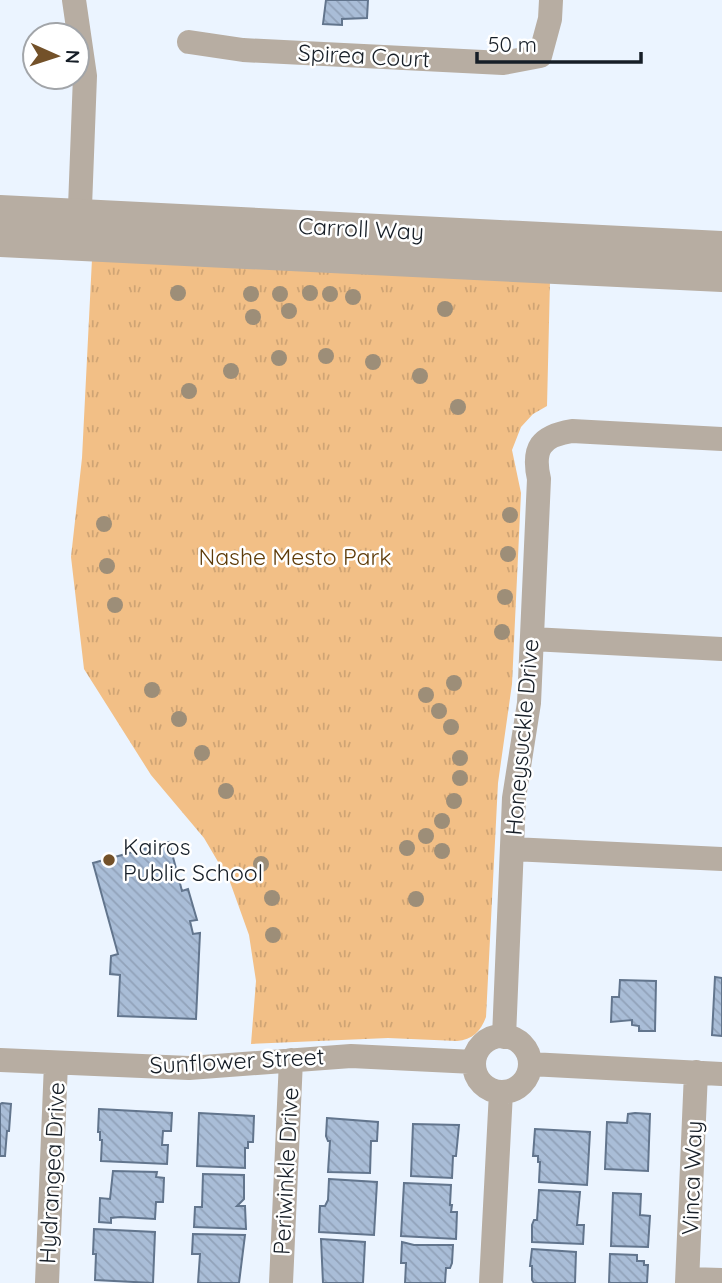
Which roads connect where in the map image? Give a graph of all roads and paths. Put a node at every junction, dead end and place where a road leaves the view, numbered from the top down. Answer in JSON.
{"nodes":[{"id":1,"x":75,"y":0,"type":"edge"},
{"id":2,"x":551,"y":0,"type":"edge"},
{"id":3,"x":189,"y":42,"type":"dead end"},
{"id":4,"x":0,"y":211,"type":"edge"},
{"id":5,"x":79,"y":230,"type":"junction"},
{"id":6,"x":0,"y":241,"type":"edge"},
{"id":7,"x":722,"y":247,"type":"edge"},
{"id":8,"x":722,"y":276,"type":"edge"},
{"id":9,"x":722,"y":439,"type":"edge"},
{"id":10,"x":532,"y":639,"type":"junction"},
{"id":11,"x":722,"y":649,"type":"edge"},
{"id":12,"x":512,"y":849,"type":"junction"},
{"id":13,"x":722,"y":859,"type":"edge"},
{"id":14,"x":504,"y":1037,"type":"junction"},
{"id":15,"x":0,"y":1060,"type":"edge"},
{"id":16,"x":291,"y":1060,"type":"junction"},
{"id":17,"x":474,"y":1062,"type":"junction"},
{"id":18,"x":56,"y":1063,"type":"junction"},
{"id":19,"x":530,"y":1065,"type":"junction"},
{"id":20,"x":696,"y":1072,"type":"junction"},
{"id":21,"x":722,"y":1074,"type":"edge"},
{"id":22,"x":501,"y":1092,"type":"junction"},
{"id":23,"x":722,"y":1280,"type":"edge"},
{"id":24,"x":687,"y":1281,"type":"edge"},
{"id":25,"x":47,"y":1283,"type":"edge"},
{"id":26,"x":281,"y":1283,"type":"edge"},
{"id":27,"x":491,"y":1283,"type":"edge"}],
"edges":[{"from":1,"to":5,"type":"street"},
{"from":2,"to":3,"type":"street","name":"Spirea Court"},
{"from":4,"to":5,"type":"street","name":"Carroll Way"},
{"from":5,"to":6,"type":"street","name":"Carroll Way"},
{"from":5,"to":7,"type":"street","name":"Carroll Way"},
{"from":5,"to":8,"type":"street","name":"Carroll Way"},
{"from":9,"to":10,"type":"street","name":"Honeysuckle Drive"},
{"from":10,"to":11,"type":"street"},
{"from":10,"to":12,"type":"street","name":"Honeysuckle Drive"},
{"from":12,"to":13,"type":"street"},
{"from":12,"to":14,"type":"street","name":"Honeysuckle Drive"},
{"from":14,"to":17,"type":"street"},
{"from":14,"to":19,"type":"street"},
{"from":15,"to":18,"type":"street","name":"Sunflower Street"},
{"from":16,"to":17,"type":"street","name":"Sunflower Street"},
{"from":16,"to":18,"type":"street","name":"Sunflower Street"},
{"from":16,"to":26,"type":"street","name":"Periwinkle Drive"},
{"from":17,"to":22,"type":"street"},
{"from":18,"to":25,"type":"street","name":"Hydrangea Drive"},
{"from":19,"to":20,"type":"street"},
{"from":19,"to":22,"type":"street"},
{"from":20,"to":21,"type":"street"},
{"from":20,"to":24,"type":"street","name":"Vinca Way"},
{"from":22,"to":27,"type":"street"},
{"from":23,"to":24,"type":"street"}]}
